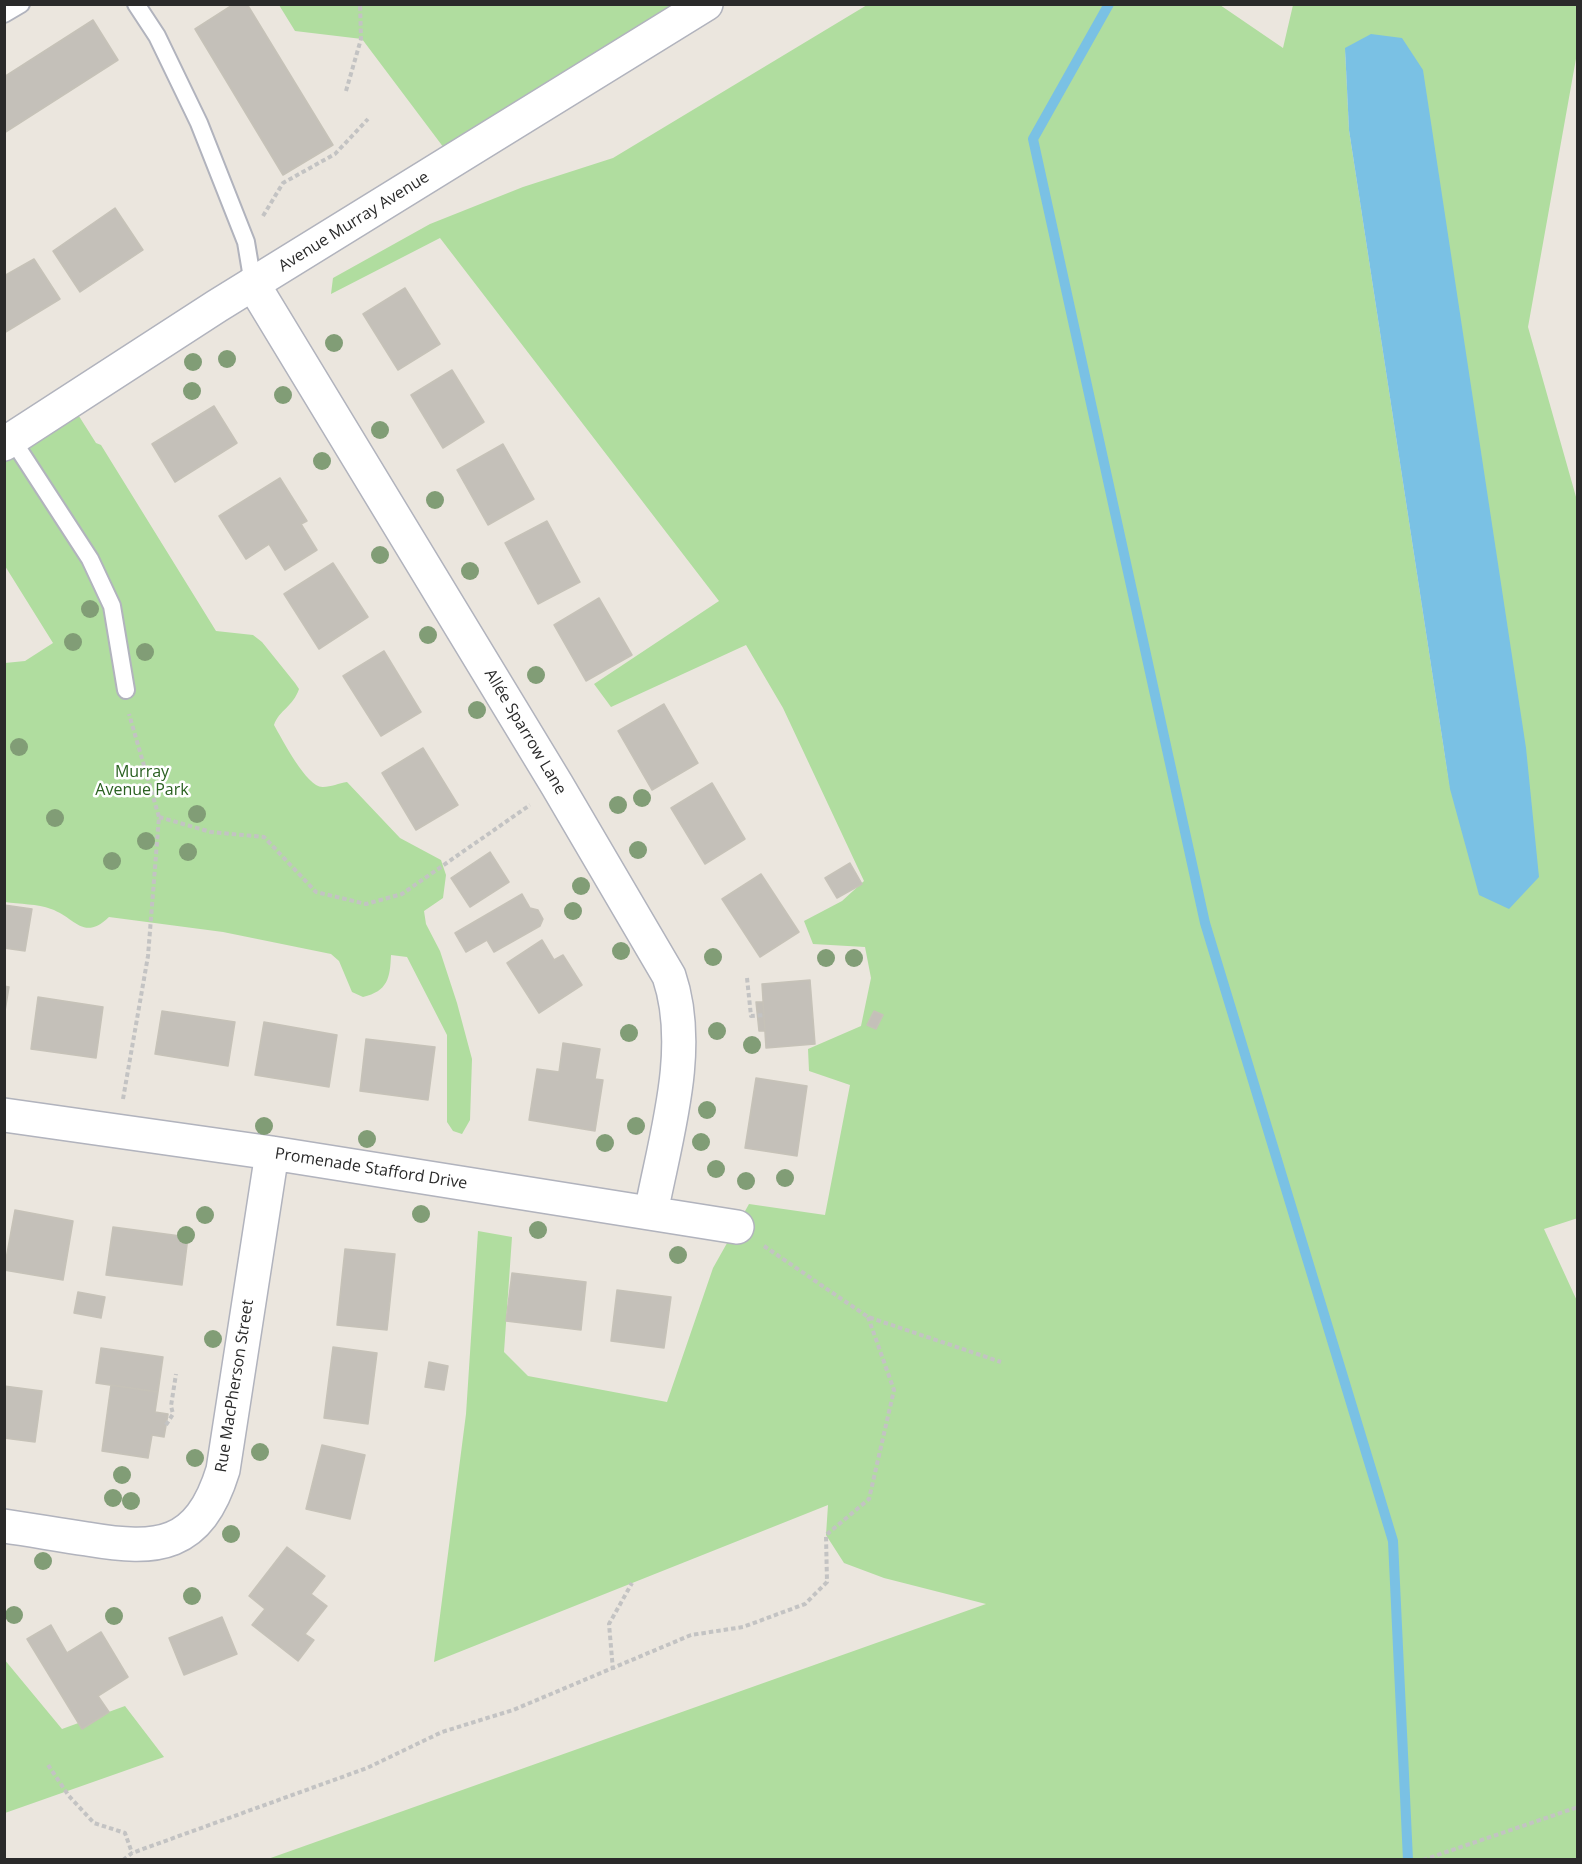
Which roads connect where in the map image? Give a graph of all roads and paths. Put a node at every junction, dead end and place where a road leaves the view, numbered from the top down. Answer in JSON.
{"nodes":[{"id":1,"x":21,"y":4,"type":"edge"},
{"id":2,"x":135,"y":4,"type":"edge"},
{"id":3,"x":360,"y":4,"type":"edge"},
{"id":4,"x":706,"y":4,"type":"edge"},
{"id":5,"x":4,"y":14,"type":"edge"},
{"id":6,"x":346,"y":91,"type":"dead end"},
{"id":7,"x":368,"y":119,"type":"dead end"},
{"id":8,"x":246,"y":242,"type":"junction"},
{"id":9,"x":253,"y":284,"type":"junction"},
{"id":10,"x":8,"y":441,"type":"edge"},
{"id":11,"x":126,"y":690,"type":"joint"},
{"id":12,"x":557,"y":785,"type":"junction"},
{"id":13,"x":159,"y":817,"type":"junction"},
{"id":14,"x":747,"y":978,"type":"dead end"},
{"id":15,"x":764,"y":1016,"type":"dead end"},
{"id":16,"x":4,"y":1115,"type":"edge"},
{"id":17,"x":117,"y":1132,"type":"junction"},
{"id":18,"x":272,"y":1153,"type":"junction"},
{"id":19,"x":651,"y":1213,"type":"junction"},
{"id":20,"x":736,"y":1227,"type":"joint"},
{"id":21,"x":868,"y":1317,"type":"junction"},
{"id":22,"x":1001,"y":1362,"type":"dead end"},
{"id":23,"x":176,"y":1374,"type":"dead end"},
{"id":24,"x":166,"y":1425,"type":"dead end"},
{"id":25,"x":4,"y":1526,"type":"edge"},
{"id":26,"x":632,"y":1583,"type":"dead end"},
{"id":27,"x":613,"y":1670,"type":"junction"},
{"id":28,"x":48,"y":1765,"type":"dead end"},
{"id":29,"x":1578,"y":1807,"type":"edge"},
{"id":30,"x":132,"y":1853,"type":"junction"},
{"id":31,"x":123,"y":1860,"type":"edge"},
{"id":32,"x":1423,"y":1860,"type":"edge"}],
"edges":[{"from":1,"to":5,"type":"lane"},
{"from":2,"to":8,"type":"lane"},
{"from":3,"to":6,"type":"path"},
{"from":4,"to":9,"type":"street","name":"Avenue Murray Avenue"},
{"from":7,"to":8,"type":"path"},
{"from":8,"to":9,"type":"lane"},
{"from":9,"to":10,"type":"street","name":"Avenue Murray Avenue"},
{"from":9,"to":12,"type":"street","name":"Allée Sparrow Lane"},
{"from":10,"to":11,"type":"lane"},
{"from":11,"to":13,"type":"path"},
{"from":12,"to":13,"type":"path"},
{"from":12,"to":19,"type":"street","name":"Allée Sparrow Lane"},
{"from":13,"to":17,"type":"path"},
{"from":14,"to":15,"type":"path"},
{"from":16,"to":17,"type":"street","name":"Promenade Stafford Drive"},
{"from":17,"to":18,"type":"street","name":"Promenade Stafford Drive"},
{"from":18,"to":19,"type":"street","name":"Promenade Stafford Drive"},
{"from":18,"to":25,"type":"street","name":"Rue MacPherson Street"},
{"from":19,"to":20,"type":"street","name":"Promenade Stafford Drive"},
{"from":20,"to":21,"type":"path"},
{"from":21,"to":22,"type":"path"},
{"from":21,"to":27,"type":"path"},
{"from":23,"to":24,"type":"path"},
{"from":26,"to":27,"type":"path"},
{"from":27,"to":30,"type":"path"},
{"from":28,"to":30,"type":"path"},
{"from":29,"to":32,"type":"path"},
{"from":30,"to":31,"type":"path"}]}
